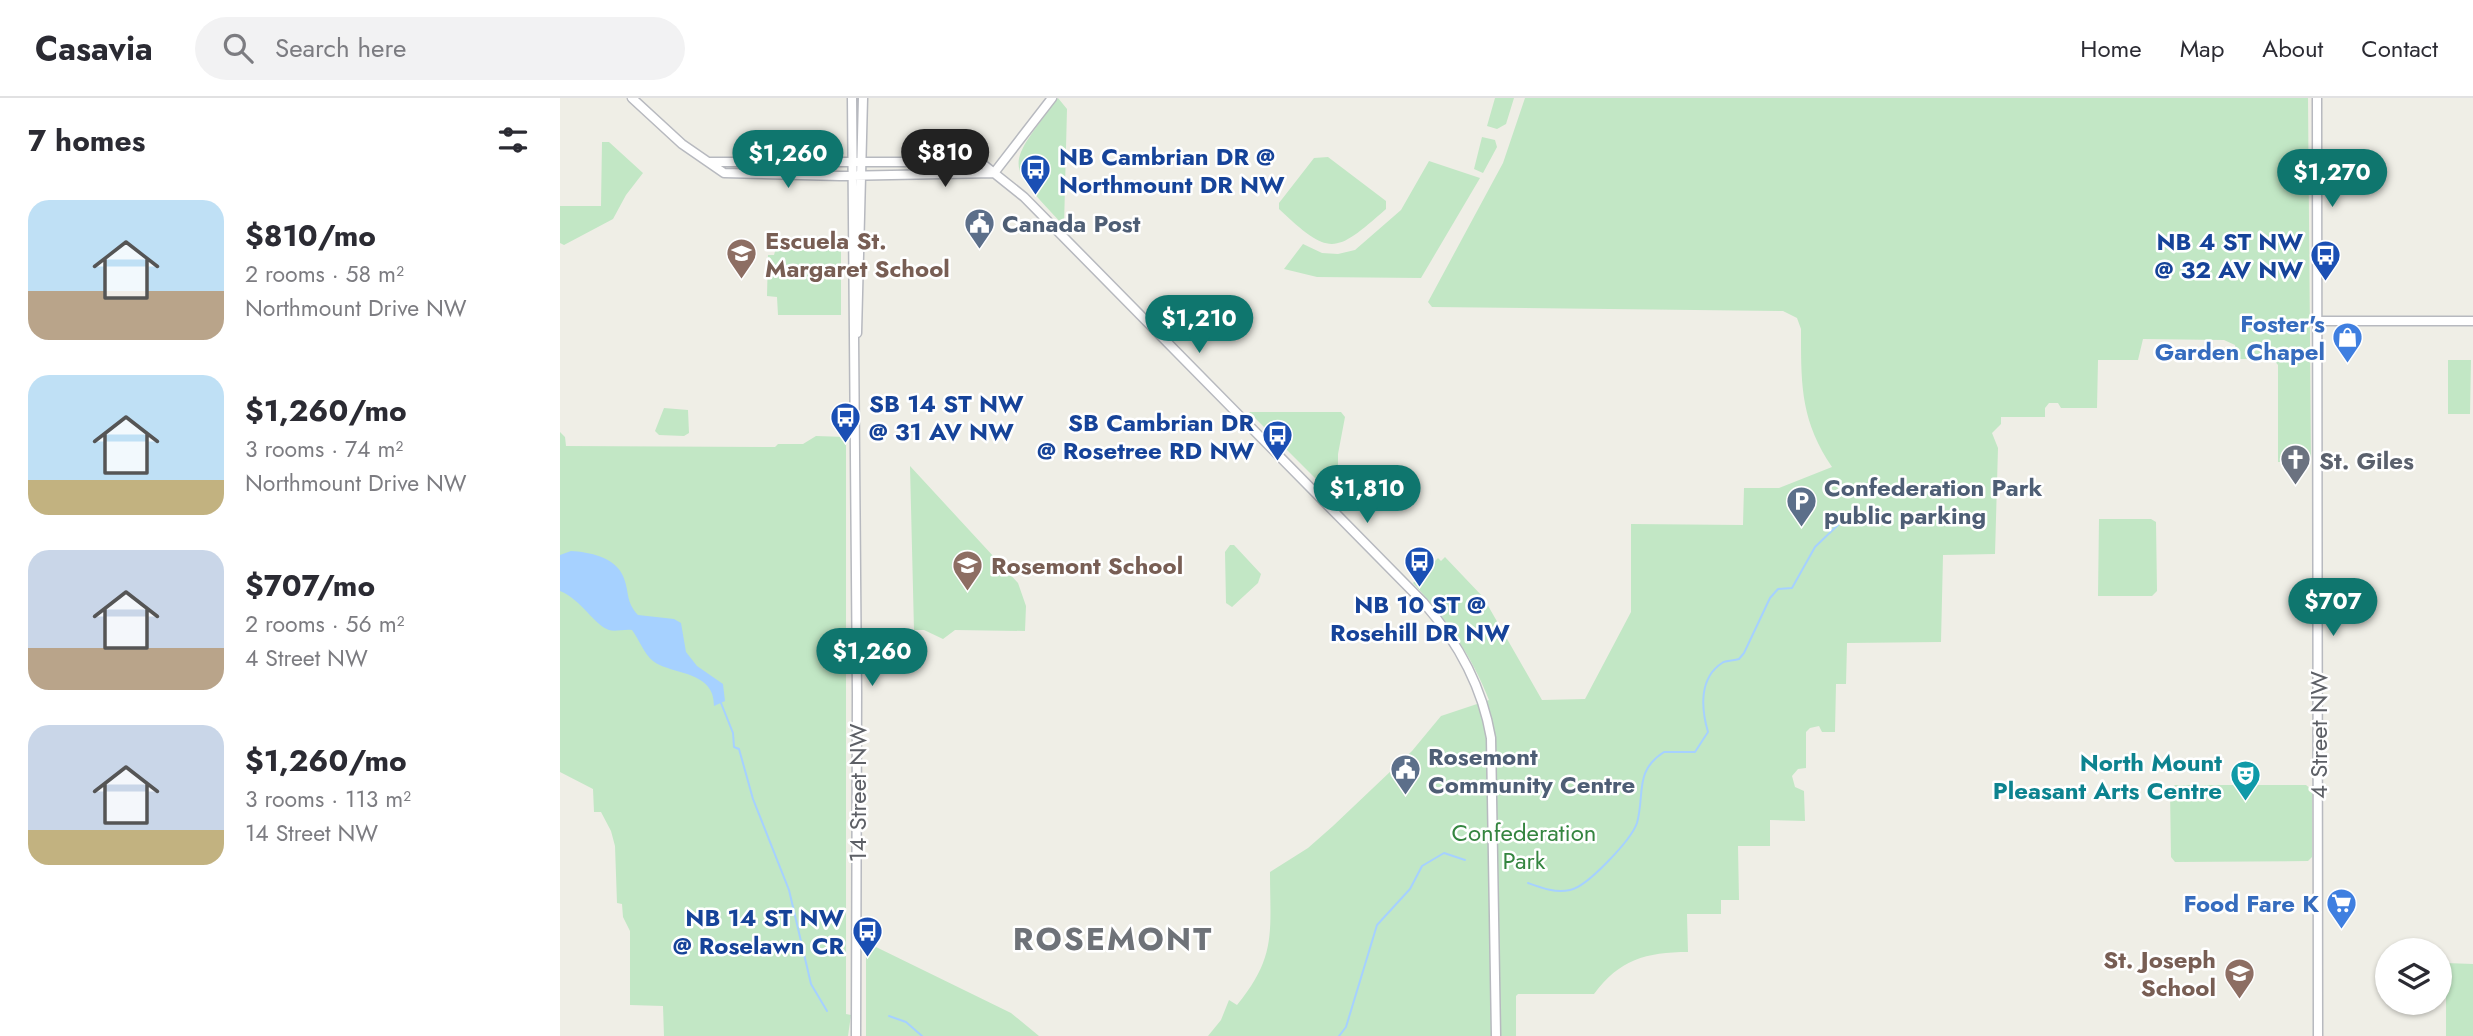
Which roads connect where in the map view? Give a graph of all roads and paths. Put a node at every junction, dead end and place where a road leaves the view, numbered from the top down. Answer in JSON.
{"nodes":[{"id":1,"x":632,"y":98,"type":"edge"},
{"id":2,"x":852,"y":98,"type":"edge"},
{"id":3,"x":863,"y":98,"type":"edge"},
{"id":4,"x":1052,"y":98,"type":"edge"},
{"id":5,"x":2317,"y":98,"type":"edge"},
{"id":6,"x":709,"y":162,"type":"junction"},
{"id":7,"x":853,"y":163,"type":"junction"},
{"id":8,"x":863,"y":163,"type":"junction"},
{"id":9,"x":995,"y":173,"type":"junction"},
{"id":10,"x":858,"y":176,"type":"junction"},
{"id":11,"x":2319,"y":321,"type":"junction"},
{"id":12,"x":2473,"y":321,"type":"edge"},
{"id":13,"x":856,"y":1036,"type":"edge"},
{"id":14,"x":1496,"y":1036,"type":"edge"},
{"id":15,"x":2318,"y":1036,"type":"edge"}],
"edges":[{"from":1,"to":6,"type":"street"},
{"from":2,"to":7,"type":"street","name":"14 Street NW"},
{"from":3,"to":8,"type":"street","name":"14 Street NW"},
{"from":4,"to":9,"type":"street"},
{"from":5,"to":11,"type":"street","name":"4 Street NW"},
{"from":6,"to":7,"type":"street"},
{"from":6,"to":10,"type":"street"},
{"from":7,"to":8,"type":"street"},
{"from":7,"to":10,"type":"street","name":"14 Street NW"},
{"from":8,"to":9,"type":"street"},
{"from":8,"to":10,"type":"street","name":"14 Street NW"},
{"from":9,"to":10,"type":"street"},
{"from":9,"to":14,"type":"street"},
{"from":10,"to":13,"type":"street","name":"14 Street NW"},
{"from":11,"to":12,"type":"street"},
{"from":11,"to":15,"type":"street","name":"4 Street NW"}]}
